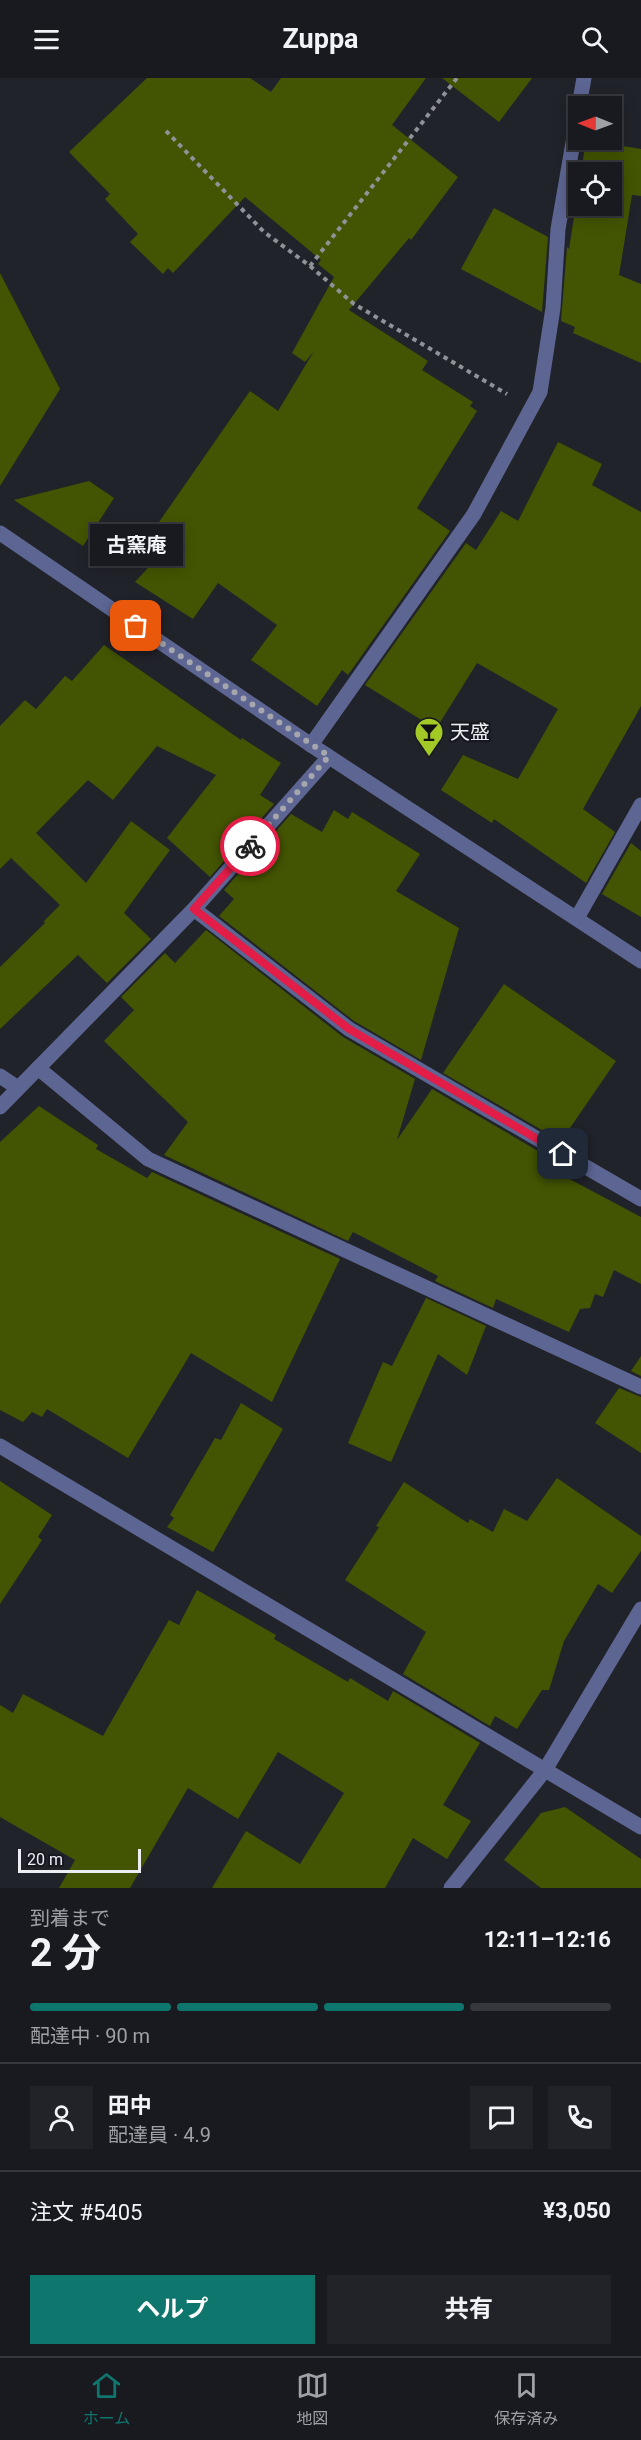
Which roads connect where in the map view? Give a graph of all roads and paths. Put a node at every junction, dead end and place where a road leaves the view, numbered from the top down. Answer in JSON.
{"nodes":[{"id":1,"x":457,"y":78,"type":"edge"},
{"id":2,"x":584,"y":78,"type":"edge"},
{"id":3,"x":581,"y":96,"type":"edge"},
{"id":4,"x":166,"y":131,"type":"dead end"},
{"id":5,"x":572,"y":150,"type":"edge"},
{"id":6,"x":310,"y":266,"type":"junction"},
{"id":7,"x":531,"y":408,"type":"junction"},
{"id":8,"x":0,"y":533,"type":"edge"},
{"id":9,"x":311,"y":745,"type":"junction"},
{"id":10,"x":329,"y":756,"type":"junction"},
{"id":11,"x":641,"y":805,"type":"edge"},
{"id":12,"x":194,"y":909,"type":"junction"},
{"id":13,"x":577,"y":918,"type":"junction"},
{"id":14,"x":641,"y":961,"type":"edge"},
{"id":15,"x":38,"y":1068,"type":"junction"},
{"id":16,"x":0,"y":1076,"type":"edge"},
{"id":17,"x":18,"y":1088,"type":"junction"},
{"id":18,"x":0,"y":1107,"type":"edge"},
{"id":19,"x":641,"y":1199,"type":"edge"},
{"id":20,"x":641,"y":1387,"type":"edge"},
{"id":21,"x":0,"y":1446,"type":"edge"},
{"id":22,"x":641,"y":1609,"type":"edge"},
{"id":23,"x":545,"y":1770,"type":"junction"},
{"id":24,"x":641,"y":1827,"type":"edge"},
{"id":25,"x":452,"y":1888,"type":"edge"}],
"edges":[{"from":1,"to":6,"type":"path"},
{"from":2,"to":3,"type":"street"},
{"from":4,"to":6,"type":"path"},
{"from":5,"to":7,"type":"street"},
{"from":6,"to":7,"type":"path"},
{"from":7,"to":9,"type":"street"},
{"from":8,"to":9,"type":"street"},
{"from":9,"to":10,"type":"street"},
{"from":10,"to":12,"type":"street"},
{"from":10,"to":13,"type":"street"},
{"from":11,"to":13,"type":"street"},
{"from":12,"to":15,"type":"street"},
{"from":12,"to":19,"type":"street"},
{"from":13,"to":14,"type":"street"},
{"from":15,"to":17,"type":"street"},
{"from":15,"to":20,"type":"street"},
{"from":16,"to":17,"type":"street"},
{"from":17,"to":18,"type":"street"},
{"from":21,"to":23,"type":"street"},
{"from":22,"to":23,"type":"street"},
{"from":23,"to":24,"type":"street"},
{"from":23,"to":25,"type":"street"}]}
